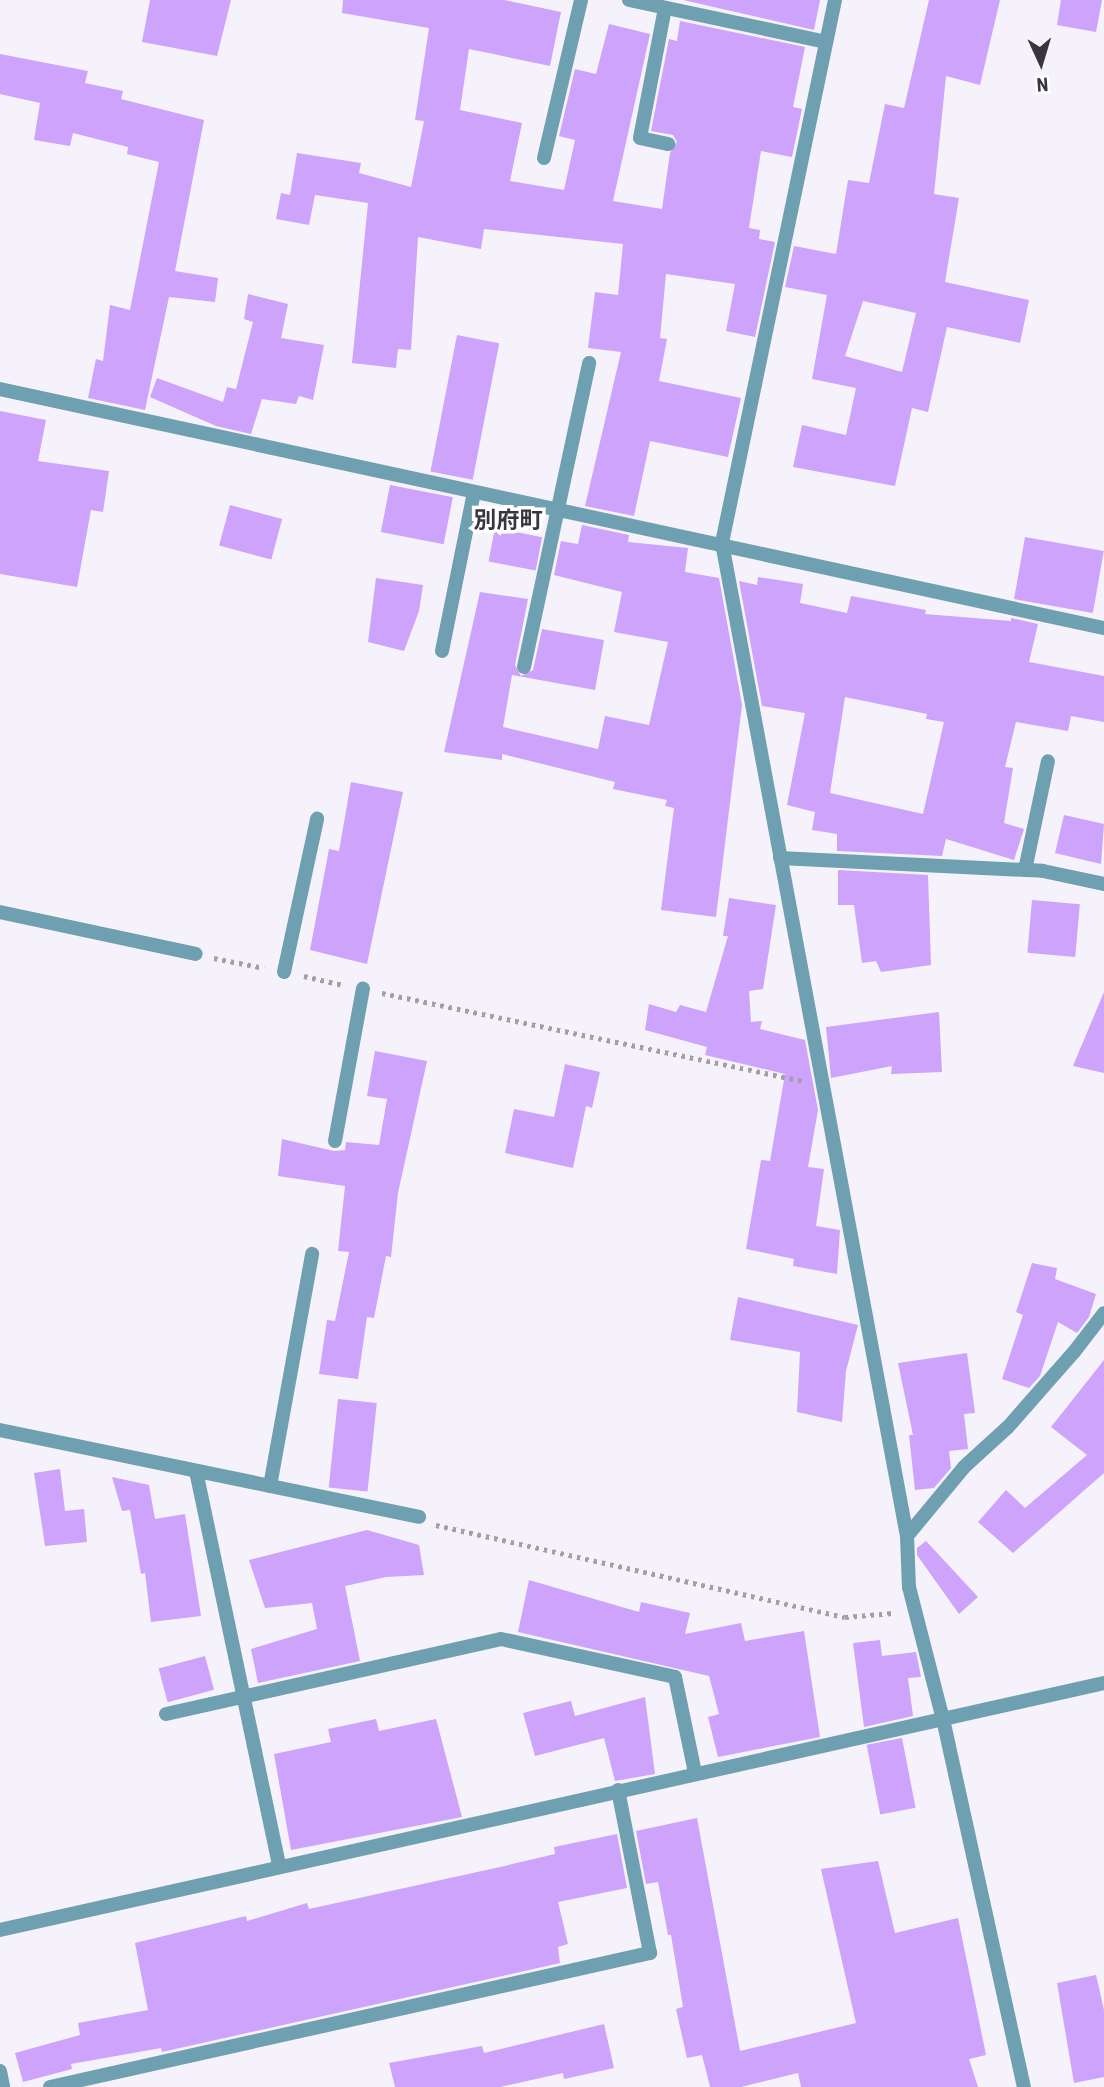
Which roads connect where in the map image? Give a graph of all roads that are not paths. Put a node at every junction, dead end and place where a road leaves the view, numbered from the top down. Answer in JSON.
{"nodes":[{"id":1,"x":581,"y":0,"type":"edge"},
{"id":2,"x":629,"y":0,"type":"edge"},
{"id":3,"x":835,"y":0,"type":"edge"},
{"id":4,"x":669,"y":5,"type":"edge"},
{"id":5,"x":827,"y":42,"type":"junction"},
{"id":6,"x":668,"y":144,"type":"dead end"},
{"id":7,"x":544,"y":158,"type":"dead end"},
{"id":8,"x":589,"y":363,"type":"dead end"},
{"id":9,"x":0,"y":389,"type":"edge"},
{"id":10,"x":474,"y":492,"type":"junction"},
{"id":11,"x":558,"y":509,"type":"junction"},
{"id":12,"x":722,"y":543,"type":"junction"},
{"id":13,"x":1104,"y":628,"type":"edge"},
{"id":14,"x":442,"y":651,"type":"dead end"},
{"id":15,"x":524,"y":667,"type":"dead end"},
{"id":16,"x":1048,"y":761,"type":"dead end"},
{"id":17,"x":317,"y":819,"type":"dead end"},
{"id":18,"x":780,"y":858,"type":"junction"},
{"id":19,"x":1025,"y":870,"type":"junction"},
{"id":20,"x":1104,"y":884,"type":"edge"},
{"id":21,"x":0,"y":912,"type":"edge"},
{"id":22,"x":197,"y":954,"type":"road end"},
{"id":23,"x":284,"y":972,"type":"road end"},
{"id":24,"x":363,"y":989,"type":"road end"},
{"id":25,"x":335,"y":1141,"type":"dead end"},
{"id":26,"x":312,"y":1254,"type":"dead end"},
{"id":27,"x":1104,"y":1312,"type":"edge"},
{"id":28,"x":0,"y":1430,"type":"edge"},
{"id":29,"x":196,"y":1471,"type":"junction"},
{"id":30,"x":270,"y":1486,"type":"junction"},
{"id":31,"x":419,"y":1517,"type":"road end"},
{"id":32,"x":907,"y":1536,"type":"junction"},
{"id":33,"x":1104,"y":1683,"type":"edge"},
{"id":34,"x":241,"y":1697,"type":"junction"},
{"id":35,"x":166,"y":1714,"type":"dead end"},
{"id":36,"x":943,"y":1718,"type":"junction"},
{"id":37,"x":695,"y":1773,"type":"junction"},
{"id":38,"x":618,"y":1790,"type":"junction"},
{"id":39,"x":279,"y":1866,"type":"junction"},
{"id":40,"x":0,"y":1930,"type":"edge"},
{"id":41,"x":0,"y":2071,"type":"edge"},
{"id":42,"x":3,"y":2087,"type":"edge"},
{"id":43,"x":50,"y":2087,"type":"edge"},
{"id":44,"x":1024,"y":2087,"type":"edge"}],
"edges":[{"from":1,"to":7,"type":"street"},
{"from":2,"to":4,"type":"street"},
{"from":3,"to":5,"type":"street"},
{"from":4,"to":5,"type":"street"},
{"from":4,"to":6,"type":"street"},
{"from":5,"to":12,"type":"street"},
{"from":8,"to":11,"type":"street"},
{"from":9,"to":10,"type":"street"},
{"from":10,"to":11,"type":"street"},
{"from":10,"to":14,"type":"street"},
{"from":11,"to":12,"type":"street"},
{"from":11,"to":15,"type":"street"},
{"from":12,"to":13,"type":"street"},
{"from":12,"to":18,"type":"street"},
{"from":16,"to":19,"type":"street"},
{"from":17,"to":23,"type":"street"},
{"from":18,"to":19,"type":"street"},
{"from":18,"to":32,"type":"street"},
{"from":19,"to":20,"type":"street"},
{"from":21,"to":22,"type":"street"},
{"from":24,"to":25,"type":"street"},
{"from":26,"to":30,"type":"street"},
{"from":27,"to":32,"type":"street"},
{"from":28,"to":29,"type":"street"},
{"from":29,"to":30,"type":"street"},
{"from":29,"to":34,"type":"street"},
{"from":30,"to":31,"type":"street"},
{"from":32,"to":36,"type":"street"},
{"from":33,"to":36,"type":"street"},
{"from":34,"to":35,"type":"street"},
{"from":34,"to":37,"type":"street"},
{"from":34,"to":39,"type":"street"},
{"from":36,"to":37,"type":"street"},
{"from":36,"to":44,"type":"street"},
{"from":37,"to":38,"type":"street"},
{"from":38,"to":39,"type":"street"},
{"from":38,"to":43,"type":"street"},
{"from":39,"to":40,"type":"street"},
{"from":41,"to":42,"type":"street"}]}
